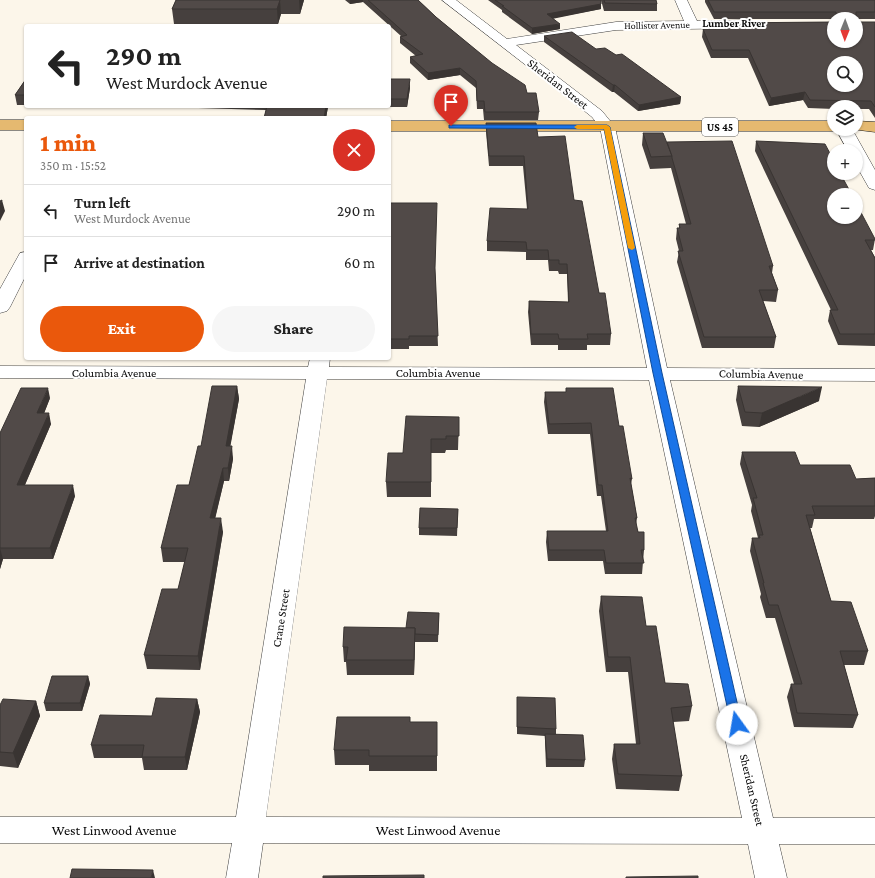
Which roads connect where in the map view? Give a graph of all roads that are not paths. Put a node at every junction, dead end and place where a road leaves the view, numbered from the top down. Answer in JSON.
{"nodes":[{"id":1,"x":448,"y":0,"type":"edge"},
{"id":2,"x":681,"y":0,"type":"edge"},
{"id":3,"x":763,"y":24,"type":"edge"},
{"id":4,"x":692,"y":25,"type":"junction"},
{"id":5,"x":505,"y":43,"type":"junction"},
{"id":6,"x":0,"y":125,"type":"edge"},
{"id":7,"x":24,"y":125,"type":"edge"},
{"id":8,"x":391,"y":126,"type":"edge"},
{"id":9,"x":827,"y":126,"type":"edge"},
{"id":10,"x":863,"y":126,"type":"edge"},
{"id":11,"x":875,"y":126,"type":"edge"},
{"id":12,"x":607,"y":127,"type":"junction"},
{"id":13,"x":848,"y":136,"type":"edge"},
{"id":14,"x":875,"y":185,"type":"edge"},
{"id":15,"x":24,"y":261,"type":"edge"},
{"id":16,"x":0,"y":307,"type":"edge"},
{"id":17,"x":319,"y":366,"type":"edge"},
{"id":18,"x":0,"y":372,"type":"edge"},
{"id":19,"x":658,"y":373,"type":"junction"},
{"id":20,"x":875,"y":375,"type":"edge"},
{"id":21,"x":0,"y":830,"type":"edge"},
{"id":22,"x":249,"y":830,"type":"junction"},
{"id":23,"x":761,"y":831,"type":"junction"},
{"id":24,"x":875,"y":831,"type":"edge"},
{"id":25,"x":242,"y":878,"type":"edge"},
{"id":26,"x":771,"y":878,"type":"edge"}],
"edges":[{"from":1,"to":5,"type":"street","name":"Sheridan Street"},
{"from":2,"to":4,"type":"street"},
{"from":3,"to":4,"type":"street","name":"Hollister Avenue"},
{"from":4,"to":5,"type":"street","name":"Hollister Avenue"},
{"from":5,"to":12,"type":"street","name":"Sheridan Street"},
{"from":6,"to":7,"type":"main road"},
{"from":8,"to":12,"type":"main road","number":"US 45"},
{"from":9,"to":12,"type":"main road","number":"US 45"},
{"from":10,"to":11,"type":"main road"},
{"from":12,"to":19,"type":"street","name":"Sheridan Street"},
{"from":13,"to":14,"type":"street"},
{"from":15,"to":16,"type":"street"},
{"from":17,"to":18,"type":"street","name":"Columbia Avenue"},
{"from":17,"to":19,"type":"street","name":"Columbia Avenue"},
{"from":17,"to":22,"type":"street","name":"Crane Street"},
{"from":19,"to":20,"type":"street","name":"Columbia Avenue"},
{"from":19,"to":23,"type":"street","name":"Sheridan Street"},
{"from":21,"to":22,"type":"street","name":"West Linwood Avenue"},
{"from":22,"to":23,"type":"street","name":"West Linwood Avenue"},
{"from":22,"to":25,"type":"street","name":"Crane Street"},
{"from":23,"to":24,"type":"street","name":"West Linwood Avenue"},
{"from":23,"to":26,"type":"street","name":"Sheridan Street"}]}
